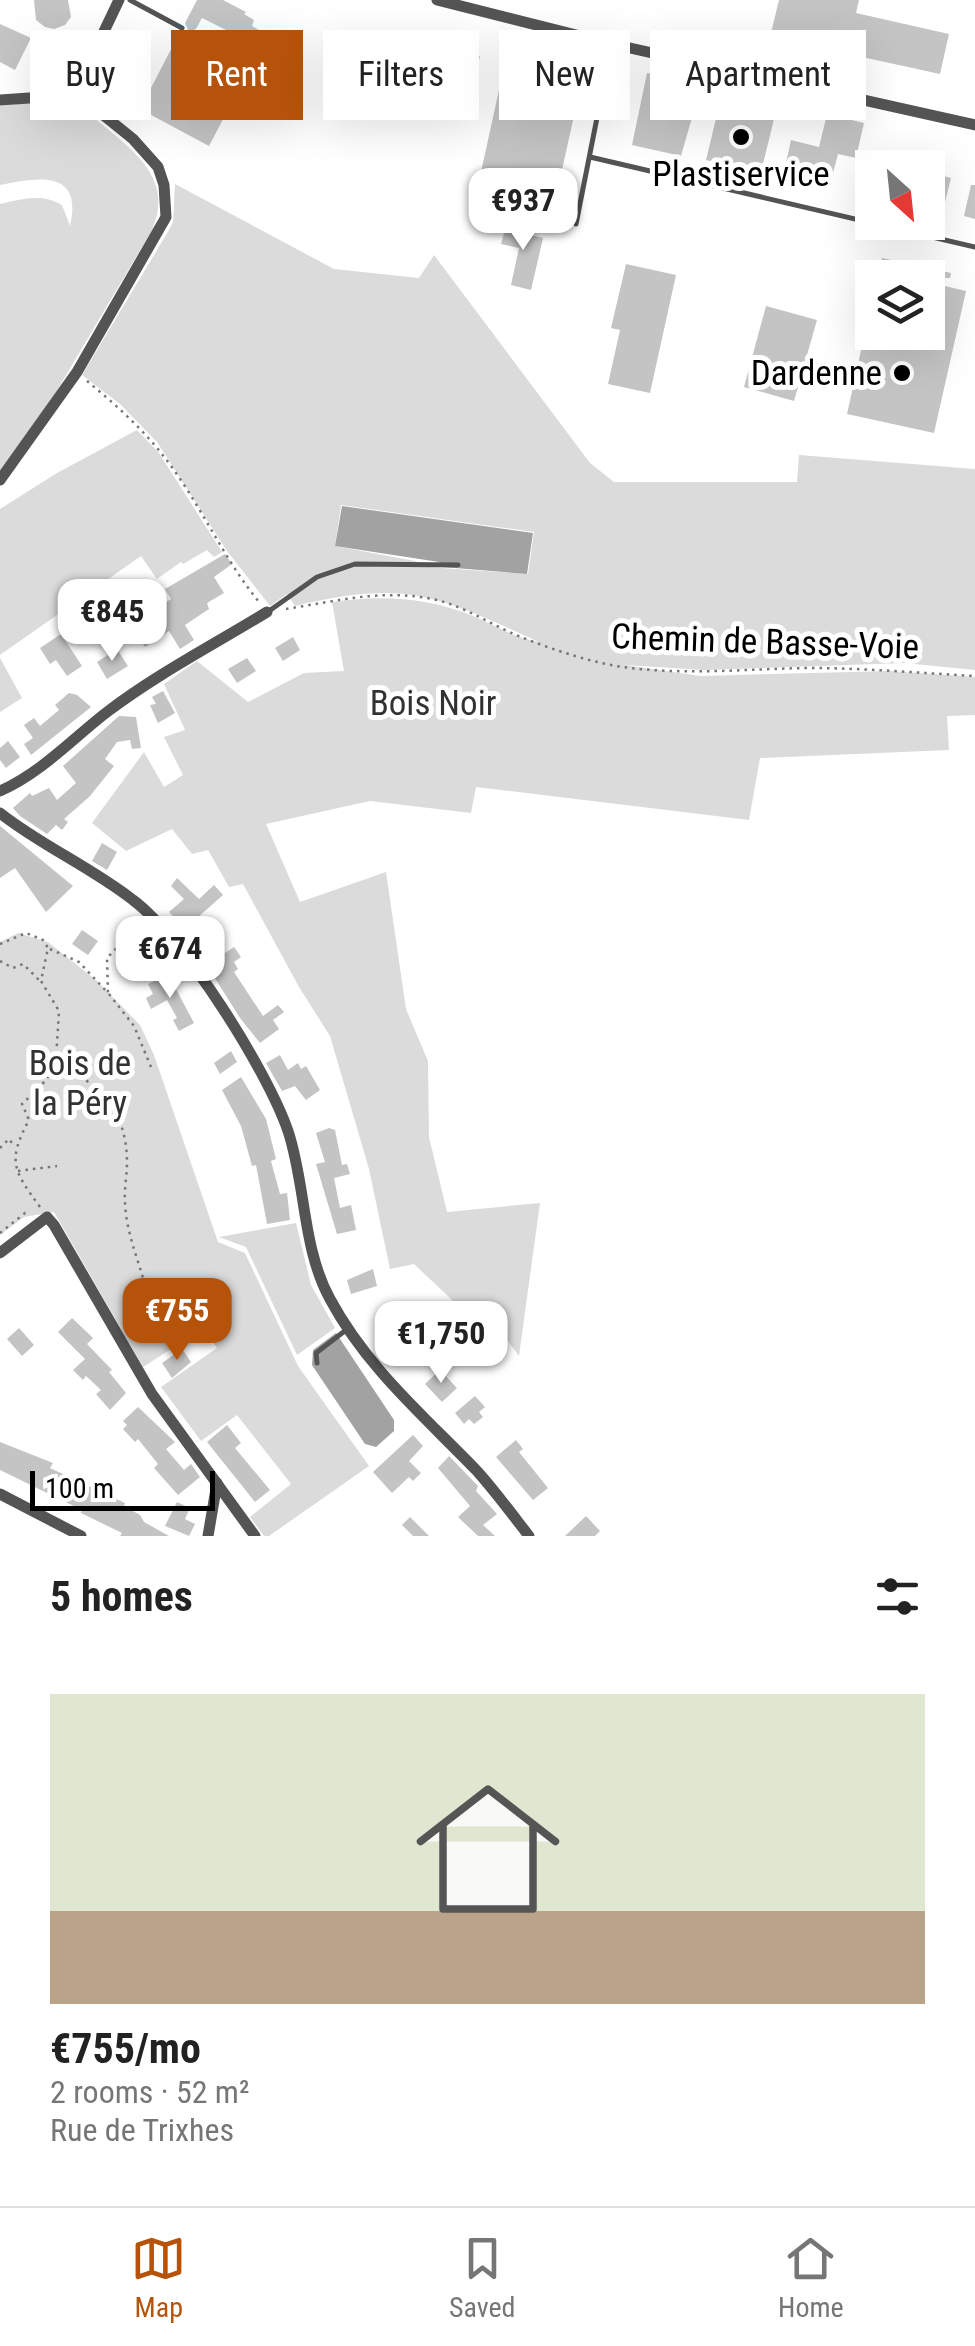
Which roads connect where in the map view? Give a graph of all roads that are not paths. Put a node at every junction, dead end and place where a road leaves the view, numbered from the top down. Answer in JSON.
{"nodes":[{"id":1,"x":119,"y":0,"type":"edge"},
{"id":2,"x":130,"y":0,"type":"edge"},
{"id":3,"x":437,"y":0,"type":"edge"},
{"id":4,"x":182,"y":28,"type":"dead end"},
{"id":5,"x":105,"y":30,"type":"edge"},
{"id":6,"x":556,"y":30,"type":"edge"},
{"id":7,"x":630,"y":48,"type":"edge"},
{"id":8,"x":30,"y":98,"type":"edge"},
{"id":9,"x":0,"y":100,"type":"edge"},
{"id":10,"x":110,"y":120,"type":"edge"},
{"id":11,"x":597,"y":120,"type":"edge"},
{"id":12,"x":975,"y":125,"type":"edge"},
{"id":13,"x":590,"y":156,"type":"junction"},
{"id":14,"x":576,"y":224,"type":"dead end"},
{"id":15,"x":975,"y":248,"type":"edge"},
{"id":16,"x":0,"y":480,"type":"edge"},
{"id":17,"x":458,"y":565,"type":"dead end"},
{"id":18,"x":267,"y":612,"type":"joint"},
{"id":19,"x":0,"y":791,"type":"edge"},
{"id":20,"x":0,"y":813,"type":"edge"},
{"id":21,"x":0,"y":1253,"type":"edge"},
{"id":22,"x":348,"y":1328,"type":"junction"},
{"id":23,"x":317,"y":1363,"type":"dead end"},
{"id":24,"x":218,"y":1483,"type":"junction"},
{"id":25,"x":0,"y":1494,"type":"edge"},
{"id":26,"x":80,"y":1536,"type":"edge"},
{"id":27,"x":208,"y":1536,"type":"edge"},
{"id":28,"x":255,"y":1536,"type":"edge"},
{"id":29,"x":529,"y":1536,"type":"edge"}],
"edges":[{"from":1,"to":5,"type":"street"},
{"from":2,"to":4,"type":"lane"},
{"from":3,"to":6,"type":"street"},
{"from":7,"to":12,"type":"street"},
{"from":8,"to":9,"type":"street"},
{"from":10,"to":16,"type":"street"},
{"from":11,"to":13,"type":"lane"},
{"from":13,"to":14,"type":"lane"},
{"from":13,"to":15,"type":"lane"},
{"from":17,"to":18,"type":"lane"},
{"from":18,"to":19,"type":"street"},
{"from":20,"to":22,"type":"street"},
{"from":21,"to":24,"type":"street"},
{"from":22,"to":23,"type":"lane"},
{"from":22,"to":29,"type":"street"},
{"from":24,"to":27,"type":"street"},
{"from":24,"to":28,"type":"street"},
{"from":25,"to":26,"type":"street"}]}
